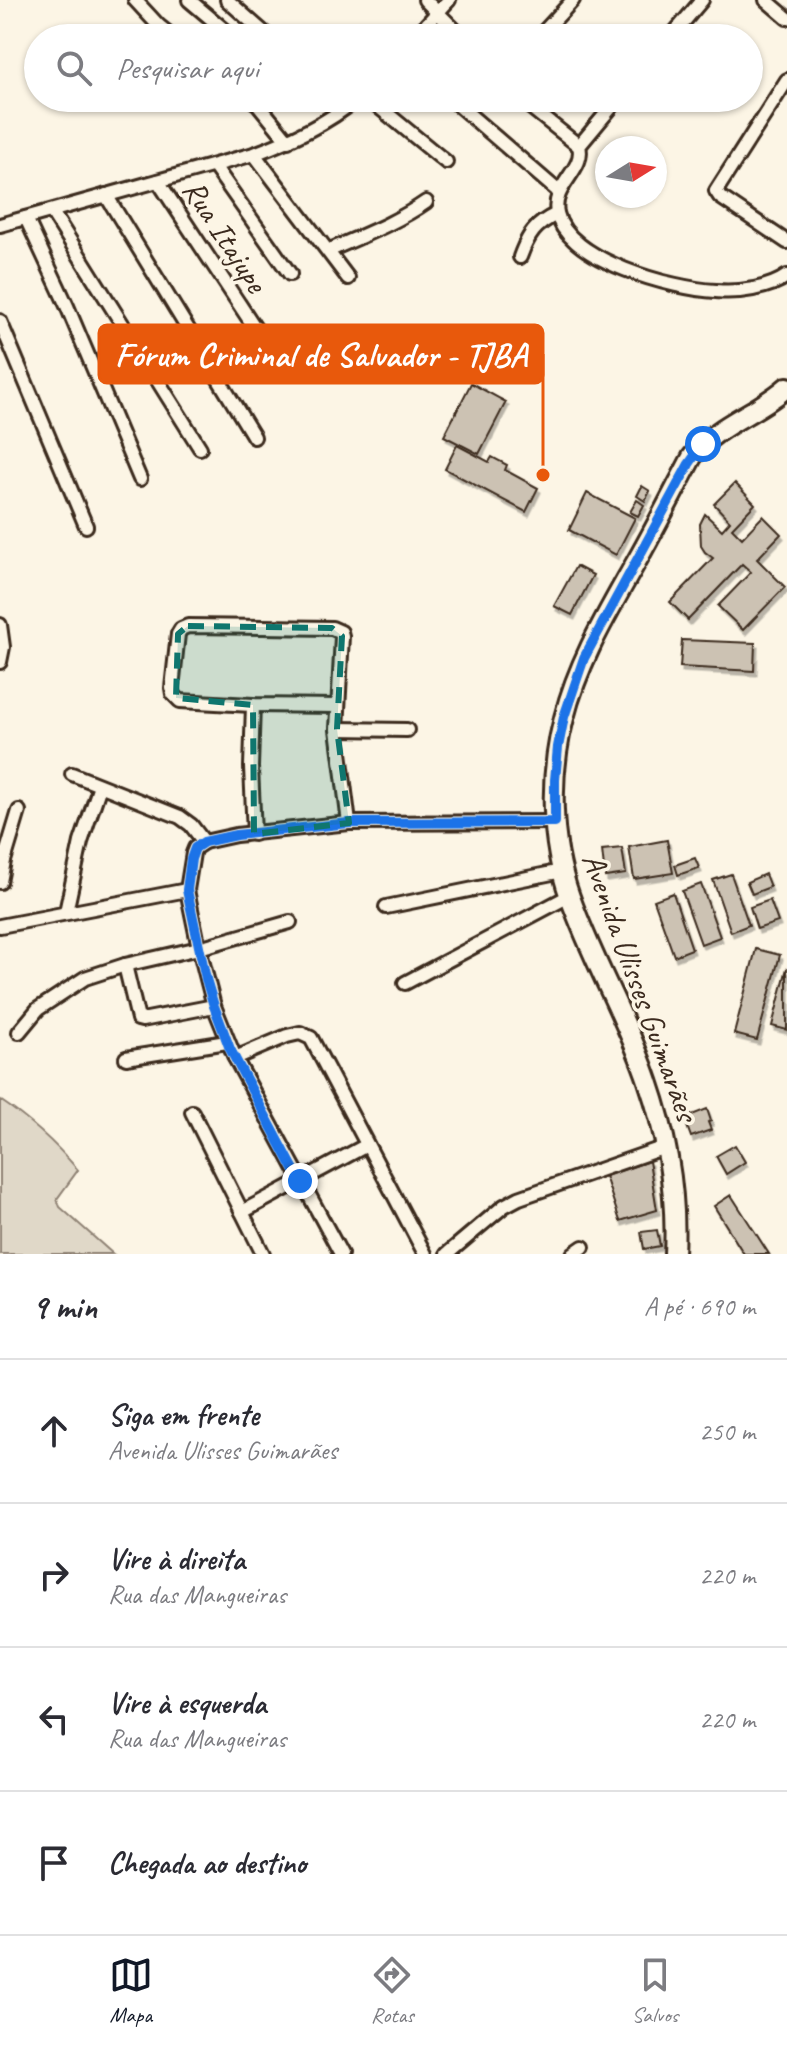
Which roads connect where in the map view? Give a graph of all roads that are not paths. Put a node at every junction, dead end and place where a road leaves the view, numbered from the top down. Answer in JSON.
{"nodes":[{"id":1,"x":135,"y":0,"type":"edge"},
{"id":2,"x":189,"y":0,"type":"edge"},
{"id":3,"x":227,"y":0,"type":"edge"},
{"id":4,"x":425,"y":0,"type":"edge"},
{"id":5,"x":449,"y":0,"type":"edge"},
{"id":6,"x":573,"y":0,"type":"edge"},
{"id":7,"x":702,"y":0,"type":"edge"},
{"id":8,"x":766,"y":0,"type":"edge"},
{"id":9,"x":438,"y":11,"type":"junction"},
{"id":10,"x":787,"y":18,"type":"edge"},
{"id":11,"x":157,"y":24,"type":"edge"},
{"id":12,"x":217,"y":24,"type":"edge"},
{"id":13,"x":254,"y":24,"type":"edge"},
{"id":14,"x":426,"y":24,"type":"edge"},
{"id":15,"x":450,"y":24,"type":"edge"},
{"id":16,"x":551,"y":24,"type":"edge"},
{"id":17,"x":682,"y":24,"type":"edge"},
{"id":18,"x":787,"y":80,"type":"edge"},
{"id":19,"x":264,"y":112,"type":"edge"},
{"id":20,"x":336,"y":112,"type":"edge"},
{"id":21,"x":385,"y":112,"type":"edge"},
{"id":22,"x":466,"y":112,"type":"edge"},
{"id":23,"x":536,"y":112,"type":"edge"},
{"id":24,"x":607,"y":112,"type":"edge"},
{"id":25,"x":288,"y":141,"type":"junction"},
{"id":26,"x":579,"y":146,"type":"junction"},
{"id":27,"x":254,"y":154,"type":"junction"},
{"id":28,"x":446,"y":162,"type":"dead end"},
{"id":29,"x":214,"y":166,"type":"junction"},
{"id":30,"x":158,"y":181,"type":"junction"},
{"id":31,"x":559,"y":192,"type":"junction"},
{"id":32,"x":106,"y":195,"type":"junction"},
{"id":33,"x":426,"y":202,"type":"dead end"},
{"id":34,"x":52,"y":212,"type":"junction"},
{"id":35,"x":557,"y":214,"type":"junction"},
{"id":36,"x":26,"y":218,"type":"junction"},
{"id":37,"x":0,"y":225,"type":"edge"},
{"id":38,"x":787,"y":242,"type":"edge"},
{"id":39,"x":328,"y":251,"type":"junction"},
{"id":40,"x":520,"y":257,"type":"dead end"},
{"id":41,"x":290,"y":274,"type":"dead end"},
{"id":42,"x":787,"y":276,"type":"edge"},
{"id":43,"x":348,"y":278,"type":"dead end"},
{"id":44,"x":0,"y":321,"type":"edge"},
{"id":45,"x":276,"y":360,"type":"dead end"},
{"id":46,"x":787,"y":387,"type":"edge"},
{"id":47,"x":254,"y":437,"type":"dead end"},
{"id":48,"x":200,"y":448,"type":"dead end"},
{"id":49,"x":140,"y":479,"type":"dead end"},
{"id":50,"x":86,"y":526,"type":"dead end"},
{"id":51,"x":0,"y":625,"type":"edge"},
{"id":52,"x":0,"y":662,"type":"edge"},
{"id":53,"x":253,"y":705,"type":"junction"},
{"id":54,"x":337,"y":706,"type":"junction"},
{"id":55,"x":337,"y":729,"type":"junction"},
{"id":56,"x":407,"y":730,"type":"dead end"},
{"id":57,"x":72,"y":774,"type":"dead end"},
{"id":58,"x":100,"y":786,"type":"junction"},
{"id":59,"x":19,"y":811,"type":"dead end"},
{"id":60,"x":555,"y":822,"type":"junction"},
{"id":61,"x":349,"y":823,"type":"junction"},
{"id":62,"x":254,"y":834,"type":"junction"},
{"id":63,"x":204,"y":842,"type":"junction"},
{"id":64,"x":562,"y":871,"type":"junction"},
{"id":65,"x":0,"y":882,"type":"edge"},
{"id":66,"x":187,"y":890,"type":"junction"},
{"id":67,"x":569,"y":896,"type":"junction"},
{"id":68,"x":386,"y":907,"type":"dead end"},
{"id":69,"x":66,"y":912,"type":"junction"},
{"id":70,"x":290,"y":922,"type":"dead end"},
{"id":71,"x":0,"y":926,"type":"edge"},
{"id":72,"x":199,"y":948,"type":"junction"},
{"id":73,"x":125,"y":965,"type":"junction"},
{"id":74,"x":405,"y":983,"type":"dead end"},
{"id":75,"x":214,"y":1006,"type":"junction"},
{"id":76,"x":19,"y":1032,"type":"dead end"},
{"id":77,"x":227,"y":1042,"type":"junction"},
{"id":78,"x":126,"y":1058,"type":"dead end"},
{"id":79,"x":235,"y":1058,"type":"junction"},
{"id":80,"x":192,"y":1112,"type":"dead end"},
{"id":81,"x":367,"y":1145,"type":"junction"},
{"id":82,"x":665,"y":1147,"type":"junction"},
{"id":83,"x":300,"y":1181,"type":"junction"},
{"id":84,"x":242,"y":1212,"type":"junction"},
{"id":85,"x":456,"y":1251,"type":"edge"},
{"id":86,"x":263,"y":1254,"type":"edge"},
{"id":87,"x":341,"y":1254,"type":"edge"},
{"id":88,"x":425,"y":1254,"type":"edge"},
{"id":89,"x":674,"y":1254,"type":"edge"}],
"edges":[{"from":1,"to":11,"type":"street"},
{"from":2,"to":12,"type":"street"},
{"from":3,"to":13,"type":"street"},
{"from":4,"to":9,"type":"street"},
{"from":5,"to":9,"type":"street"},
{"from":6,"to":16,"type":"street"},
{"from":7,"to":17,"type":"street"},
{"from":8,"to":10,"type":"street"},
{"from":9,"to":14,"type":"street"},
{"from":9,"to":15,"type":"street"},
{"from":18,"to":38,"type":"street"},
{"from":19,"to":25,"type":"street"},
{"from":20,"to":25,"type":"street"},
{"from":21,"to":28,"type":"street"},
{"from":22,"to":31,"type":"street"},
{"from":23,"to":26,"type":"street"},
{"from":24,"to":26,"type":"street"},
{"from":25,"to":27,"type":"street"},
{"from":26,"to":31,"type":"street"},
{"from":27,"to":29,"type":"street"},
{"from":27,"to":39,"type":"street"},
{"from":29,"to":30,"type":"street"},
{"from":29,"to":41,"type":"street"},
{"from":30,"to":32,"type":"street"},
{"from":30,"to":45,"type":"street","name":"Rua Itajupe"},
{"from":31,"to":35,"type":"street"},
{"from":32,"to":34,"type":"street"},
{"from":32,"to":47,"type":"street"},
{"from":33,"to":39,"type":"street"},
{"from":34,"to":36,"type":"street"},
{"from":34,"to":48,"type":"street"},
{"from":35,"to":40,"type":"street"},
{"from":35,"to":42,"type":"street"},
{"from":36,"to":37,"type":"street"},
{"from":36,"to":49,"type":"street"},
{"from":39,"to":43,"type":"street"},
{"from":44,"to":50,"type":"street"},
{"from":46,"to":60,"type":"main road","name":"Avenida Ulisses Guimarães"},
{"from":51,"to":52,"type":"street"},
{"from":53,"to":54,"type":"street"},
{"from":53,"to":54,"type":"street"},
{"from":53,"to":62,"type":"street"},
{"from":54,"to":55,"type":"street"},
{"from":55,"to":56,"type":"street"},
{"from":55,"to":61,"type":"street"},
{"from":57,"to":58,"type":"street"},
{"from":58,"to":63,"type":"street"},
{"from":58,"to":69,"type":"street"},
{"from":59,"to":65,"type":"street"},
{"from":60,"to":61,"type":"street"},
{"from":60,"to":64,"type":"main road","name":"Avenida Ulisses Guimarães"},
{"from":61,"to":62,"type":"street"},
{"from":62,"to":63,"type":"street"},
{"from":63,"to":66,"type":"street"},
{"from":64,"to":67,"type":"main road","name":"Avenida Ulisses Guimarães"},
{"from":64,"to":68,"type":"street"},
{"from":66,"to":69,"type":"street"},
{"from":66,"to":72,"type":"street"},
{"from":67,"to":74,"type":"street"},
{"from":67,"to":82,"type":"main road","name":"Avenida Ulisses Guimarães"},
{"from":69,"to":71,"type":"street"},
{"from":70,"to":72,"type":"street"},
{"from":72,"to":73,"type":"street"},
{"from":72,"to":75,"type":"street"},
{"from":73,"to":75,"type":"street"},
{"from":73,"to":76,"type":"street"},
{"from":75,"to":77,"type":"street"},
{"from":77,"to":78,"type":"street"},
{"from":77,"to":79,"type":"street"},
{"from":79,"to":81,"type":"street"},
{"from":79,"to":83,"type":"street"},
{"from":80,"to":84,"type":"street"},
{"from":81,"to":83,"type":"street"},
{"from":81,"to":88,"type":"street"},
{"from":82,"to":85,"type":"street"},
{"from":82,"to":89,"type":"main road","name":"Avenida Ulisses Guimarães"},
{"from":83,"to":84,"type":"street"},
{"from":83,"to":87,"type":"street"},
{"from":84,"to":86,"type":"street"}]}
